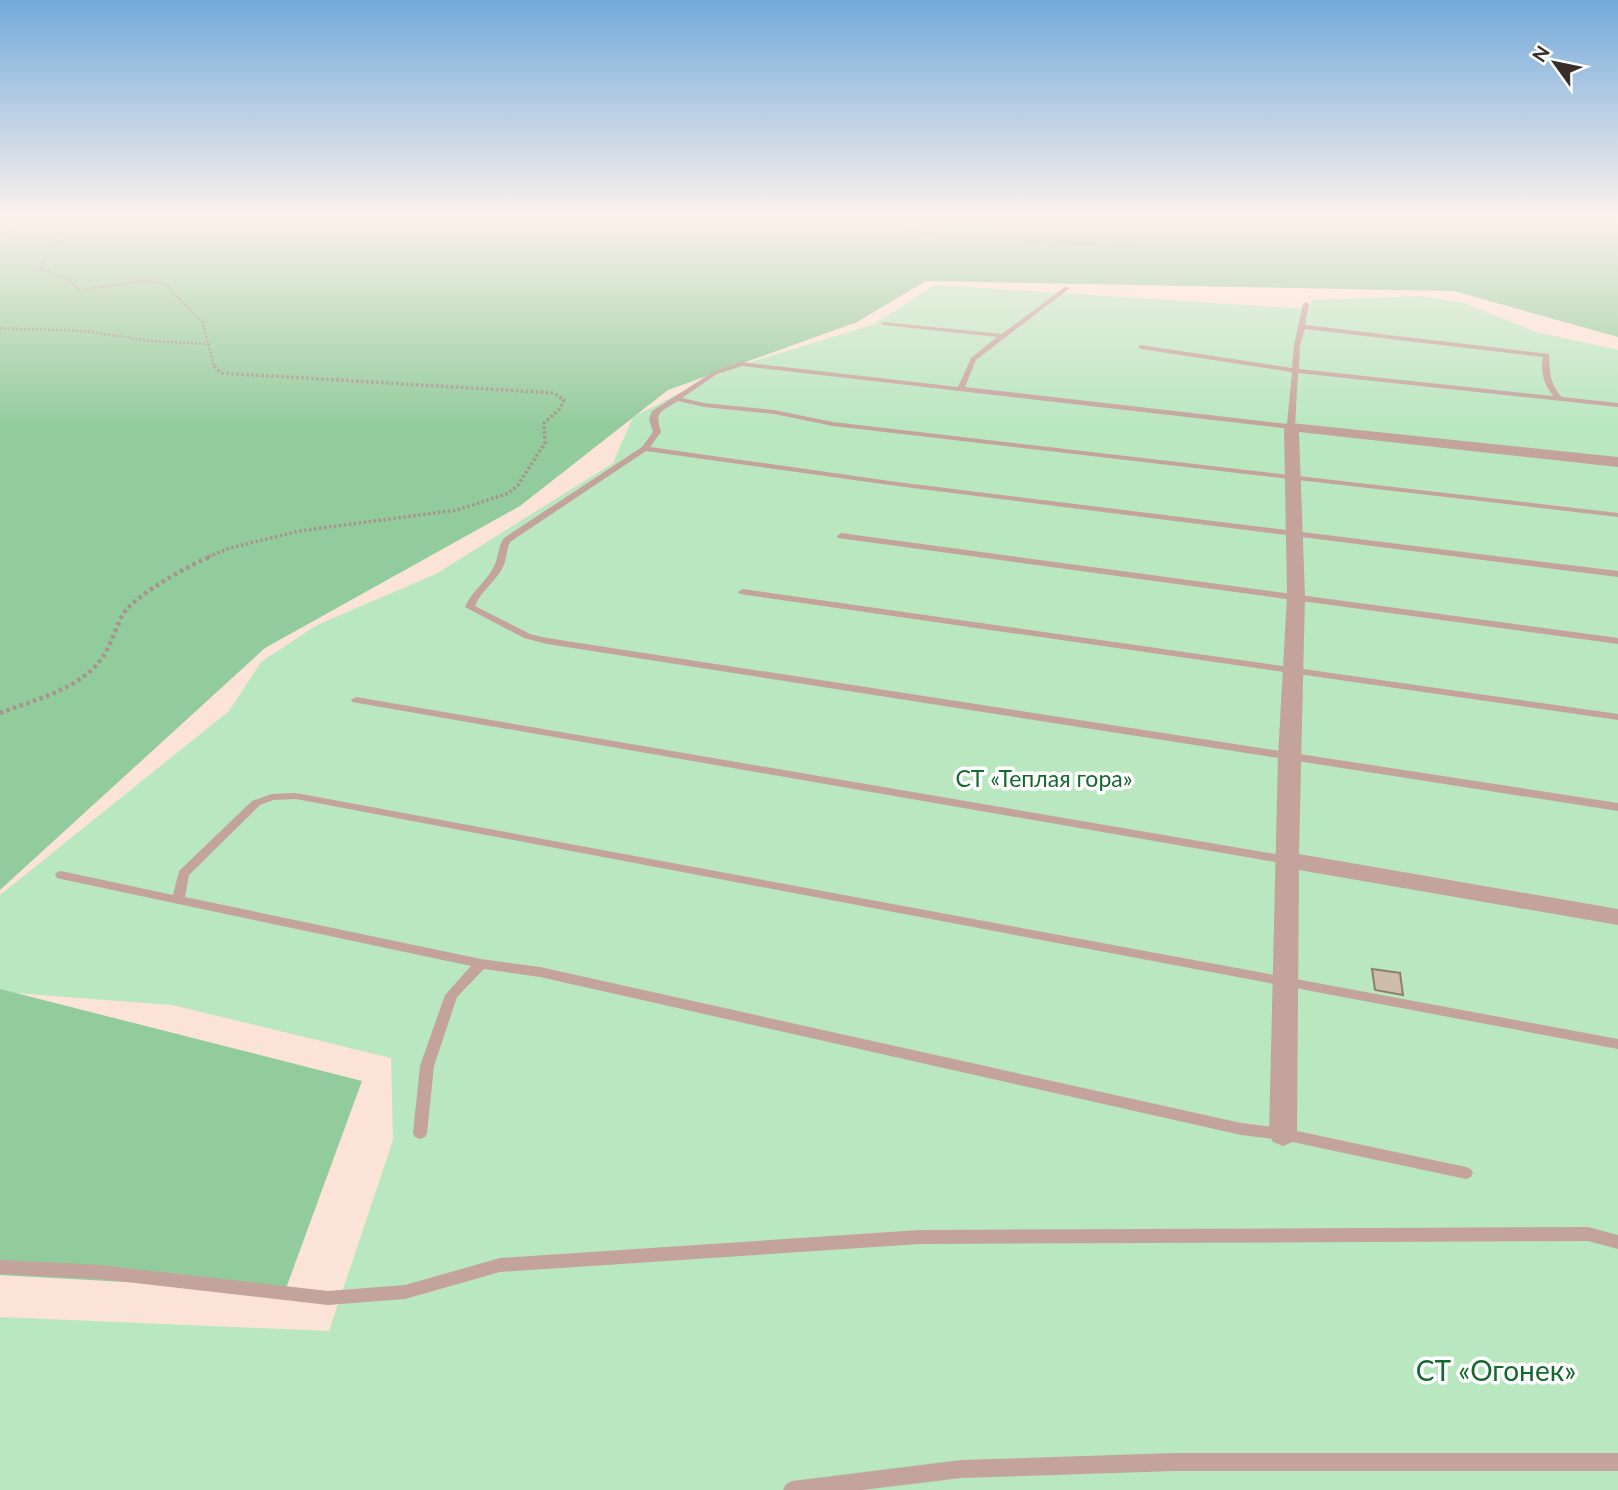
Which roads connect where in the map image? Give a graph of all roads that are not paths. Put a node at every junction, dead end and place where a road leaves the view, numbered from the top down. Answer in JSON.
{"nodes":[{"id":1,"x":1068,"y":288,"type":"dead end"},
{"id":2,"x":1306,"y":304,"type":"dead end"},
{"id":3,"x":884,"y":323,"type":"dead end"},
{"id":4,"x":1302,"y":327,"type":"junction"},
{"id":5,"x":1003,"y":336,"type":"junction"},
{"id":6,"x":1141,"y":347,"type":"dead end"},
{"id":7,"x":1296,"y":371,"type":"junction"},
{"id":8,"x":960,"y":390,"type":"junction"},
{"id":9,"x":678,"y":399,"type":"junction"},
{"id":10,"x":1560,"y":399,"type":"junction"},
{"id":11,"x":1618,"y":405,"type":"edge"},
{"id":12,"x":1291,"y":427,"type":"junction"},
{"id":13,"x":645,"y":449,"type":"junction"},
{"id":14,"x":1618,"y":462,"type":"edge"},
{"id":15,"x":1292,"y":477,"type":"junction"},
{"id":16,"x":1618,"y":515,"type":"edge"},
{"id":17,"x":1294,"y":534,"type":"junction"},
{"id":18,"x":841,"y":536,"type":"dead end"},
{"id":19,"x":1618,"y":574,"type":"edge"},
{"id":20,"x":743,"y":592,"type":"dead end"},
{"id":21,"x":1296,"y":596,"type":"junction"},
{"id":22,"x":1618,"y":641,"type":"edge"},
{"id":23,"x":1293,"y":670,"type":"junction"},
{"id":24,"x":356,"y":700,"type":"dead end"},
{"id":25,"x":1618,"y":717,"type":"edge"},
{"id":26,"x":1289,"y":756,"type":"junction"},
{"id":27,"x":1618,"y":807,"type":"edge"},
{"id":28,"x":1287,"y":860,"type":"junction"},
{"id":29,"x":61,"y":875,"type":"dead end"},
{"id":30,"x":178,"y":900,"type":"junction"},
{"id":31,"x":1618,"y":917,"type":"edge"},
{"id":32,"x":481,"y":964,"type":"junction"},
{"id":33,"x":1285,"y":983,"type":"junction"},
{"id":34,"x":1618,"y":1044,"type":"edge"},
{"id":35,"x":420,"y":1133,"type":"dead end"},
{"id":36,"x":1283,"y":1134,"type":"junction"},
{"id":37,"x":1466,"y":1173,"type":"dead end"},
{"id":38,"x":1618,"y":1242,"type":"edge"},
{"id":39,"x":0,"y":1267,"type":"edge"},
{"id":40,"x":1618,"y":1462,"type":"edge"},
{"id":41,"x":792,"y":1490,"type":"edge"}],
"edges":[{"from":1,"to":5,"type":"lane"},
{"from":2,"to":4,"type":"lane"},
{"from":3,"to":5,"type":"lane"},
{"from":4,"to":7,"type":"lane"},
{"from":4,"to":10,"type":"lane"},
{"from":5,"to":8,"type":"lane"},
{"from":6,"to":7,"type":"lane"},
{"from":7,"to":10,"type":"lane"},
{"from":7,"to":12,"type":"lane"},
{"from":8,"to":9,"type":"lane"},
{"from":8,"to":12,"type":"lane"},
{"from":9,"to":13,"type":"lane"},
{"from":9,"to":15,"type":"lane"},
{"from":10,"to":11,"type":"lane"},
{"from":12,"to":14,"type":"street"},
{"from":12,"to":15,"type":"street"},
{"from":13,"to":17,"type":"lane"},
{"from":13,"to":26,"type":"lane"},
{"from":15,"to":16,"type":"lane"},
{"from":15,"to":17,"type":"street"},
{"from":17,"to":19,"type":"lane"},
{"from":17,"to":21,"type":"street"},
{"from":18,"to":21,"type":"lane"},
{"from":20,"to":23,"type":"lane"},
{"from":21,"to":22,"type":"lane"},
{"from":21,"to":23,"type":"street"},
{"from":23,"to":25,"type":"lane"},
{"from":23,"to":26,"type":"street"},
{"from":24,"to":28,"type":"lane"},
{"from":26,"to":27,"type":"lane"},
{"from":26,"to":28,"type":"street"},
{"from":28,"to":31,"type":"street"},
{"from":28,"to":33,"type":"street"},
{"from":29,"to":30,"type":"lane"},
{"from":30,"to":32,"type":"lane"},
{"from":30,"to":33,"type":"lane"},
{"from":32,"to":35,"type":"lane"},
{"from":32,"to":36,"type":"lane"},
{"from":33,"to":34,"type":"lane"},
{"from":33,"to":36,"type":"street"},
{"from":36,"to":37,"type":"lane"},
{"from":38,"to":39,"type":"lane"},
{"from":40,"to":41,"type":"lane"}]}
